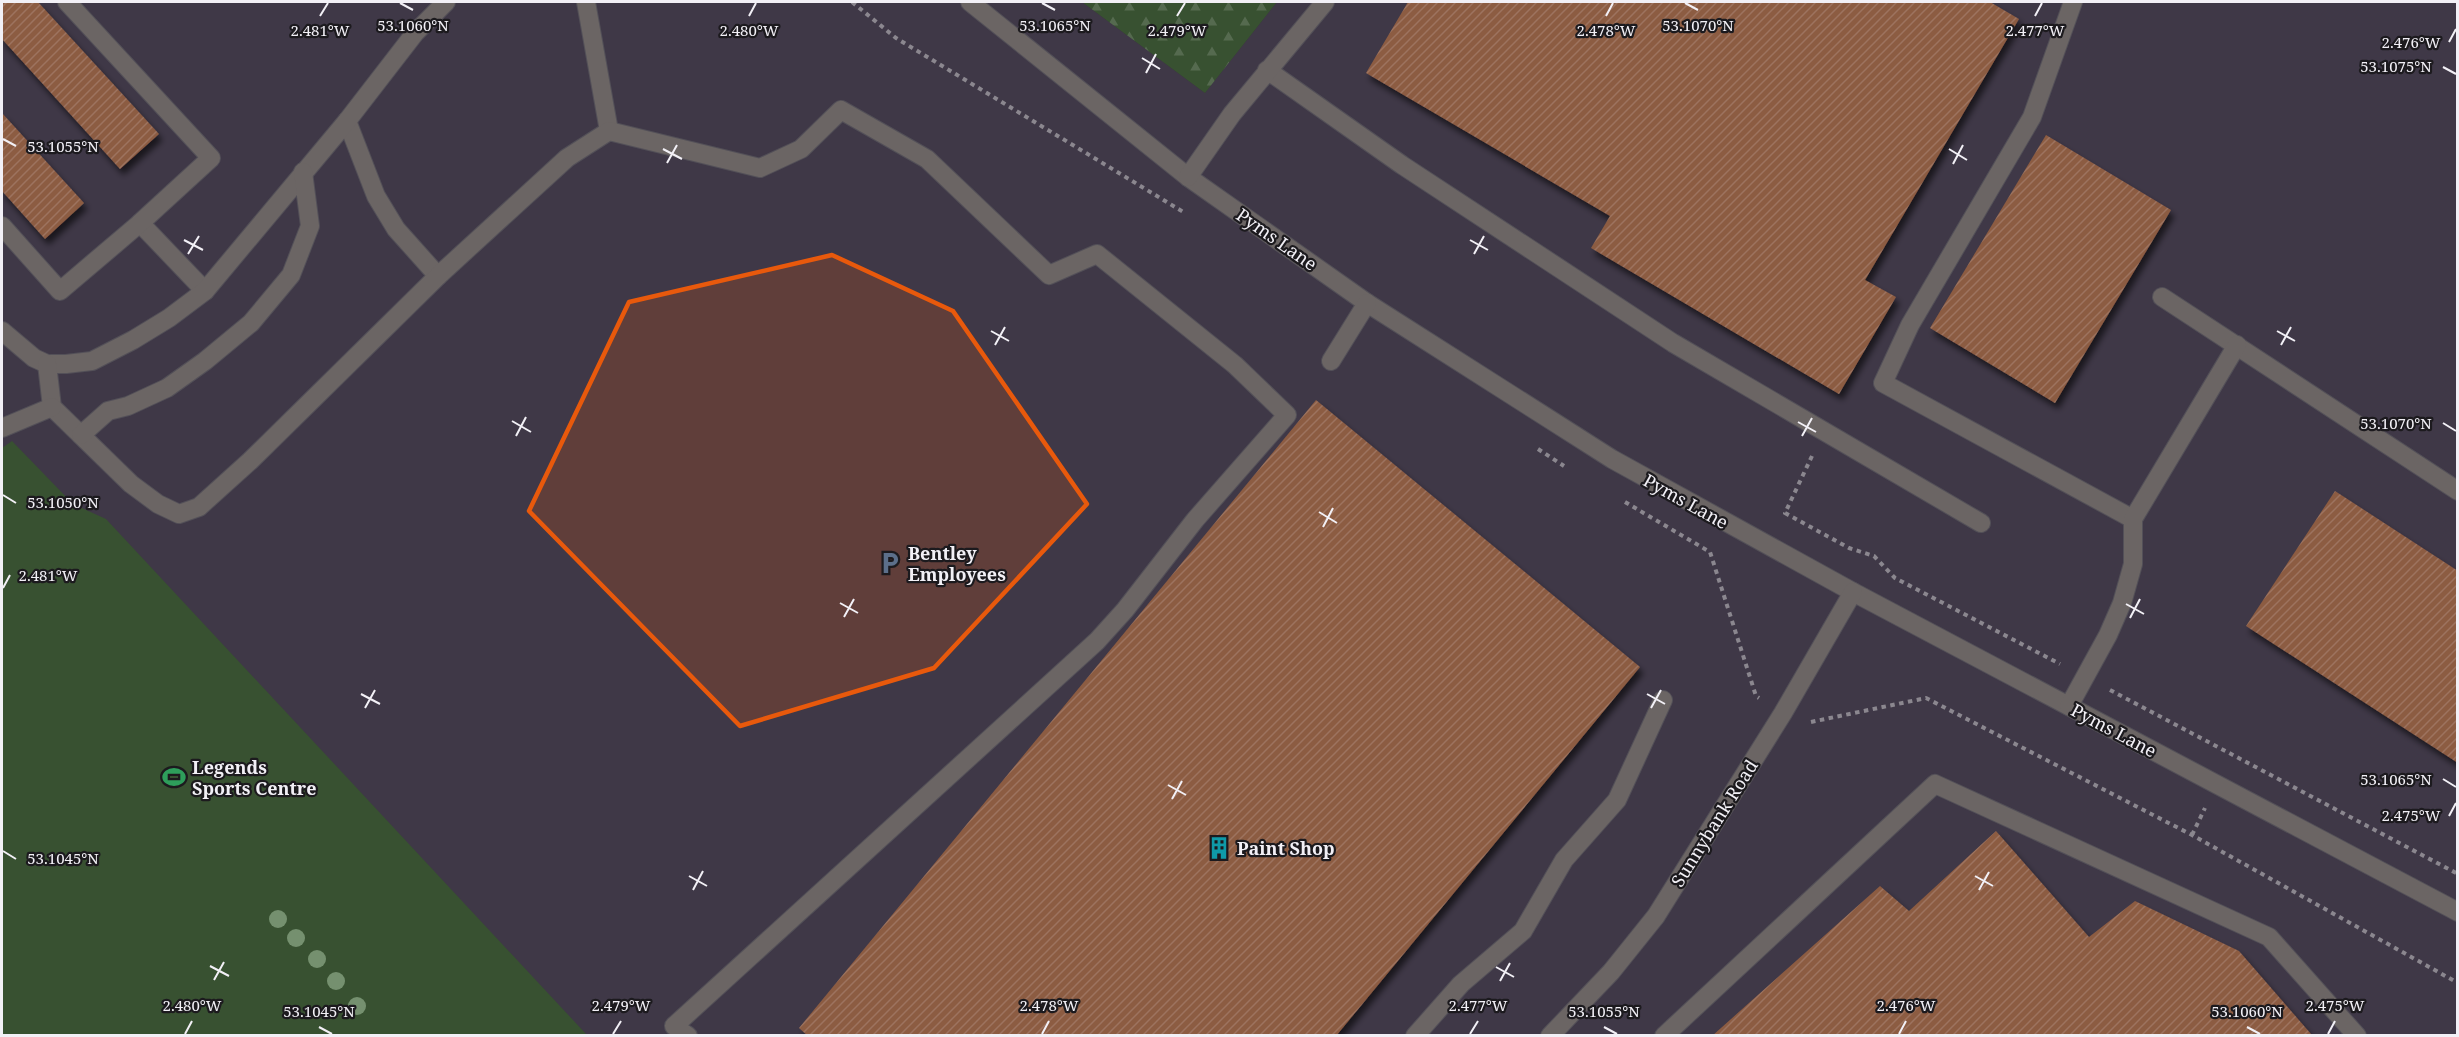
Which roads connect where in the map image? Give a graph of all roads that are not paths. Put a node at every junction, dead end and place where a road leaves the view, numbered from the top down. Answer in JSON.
{"nodes":[{"id":1,"x":67,"y":2,"type":"edge"},
{"id":2,"x":446,"y":2,"type":"edge"},
{"id":3,"x":586,"y":2,"type":"edge"},
{"id":4,"x":970,"y":2,"type":"edge"},
{"id":5,"x":1325,"y":2,"type":"edge"},
{"id":6,"x":2073,"y":2,"type":"edge"},
{"id":7,"x":1267,"y":70,"type":"junction"},
{"id":8,"x":347,"y":121,"type":"junction"},
{"id":9,"x":609,"y":131,"type":"junction"},
{"id":10,"x":303,"y":172,"type":"junction"},
{"id":11,"x":1188,"y":177,"type":"junction"},
{"id":12,"x":140,"y":224,"type":"junction"},
{"id":13,"x":2,"y":226,"type":"edge"},
{"id":14,"x":438,"y":276,"type":"junction"},
{"id":15,"x":206,"y":291,"type":"junction"},
{"id":16,"x":2162,"y":297,"type":"dead end"},
{"id":17,"x":1367,"y":303,"type":"junction"},
{"id":18,"x":2,"y":331,"type":"edge"},
{"id":19,"x":2237,"y":345,"type":"junction"},
{"id":20,"x":1331,"y":361,"type":"dead end"},
{"id":21,"x":47,"y":364,"type":"junction"},
{"id":22,"x":52,"y":406,"type":"junction"},
{"id":23,"x":2,"y":428,"type":"edge"},
{"id":24,"x":81,"y":435,"type":"junction"},
{"id":25,"x":2457,"y":490,"type":"edge"},
{"id":26,"x":2133,"y":519,"type":"junction"},
{"id":27,"x":1981,"y":523,"type":"dead end"},
{"id":28,"x":1853,"y":592,"type":"junction"},
{"id":29,"x":1663,"y":700,"type":"dead end"},
{"id":30,"x":2069,"y":706,"type":"junction"},
{"id":31,"x":2457,"y":912,"type":"edge"},
{"id":32,"x":681,"y":1031,"type":"edge"},
{"id":33,"x":1672,"y":1033,"type":"edge"},
{"id":34,"x":1415,"y":1035,"type":"edge"},
{"id":35,"x":1550,"y":1035,"type":"edge"},
{"id":36,"x":2357,"y":1035,"type":"edge"}],
"edges":[{"from":1,"to":12,"type":"lane"},
{"from":2,"to":8,"type":"lane"},
{"from":3,"to":9,"type":"lane"},
{"from":4,"to":11,"type":"lane","name":"Pyms Lane"},
{"from":5,"to":7,"type":"lane"},
{"from":6,"to":26,"type":"lane"},
{"from":7,"to":11,"type":"lane"},
{"from":7,"to":27,"type":"lane"},
{"from":8,"to":10,"type":"lane"},
{"from":8,"to":14,"type":"lane"},
{"from":9,"to":14,"type":"lane"},
{"from":9,"to":32,"type":"lane"},
{"from":10,"to":15,"type":"lane"},
{"from":10,"to":24,"type":"lane"},
{"from":11,"to":17,"type":"lane","name":"Pyms Lane"},
{"from":12,"to":13,"type":"lane"},
{"from":12,"to":15,"type":"lane"},
{"from":14,"to":24,"type":"lane"},
{"from":15,"to":21,"type":"lane"},
{"from":16,"to":19,"type":"lane"},
{"from":17,"to":20,"type":"lane"},
{"from":17,"to":28,"type":"lane","name":"Pyms Lane"},
{"from":18,"to":21,"type":"lane"},
{"from":19,"to":25,"type":"lane"},
{"from":19,"to":26,"type":"lane"},
{"from":21,"to":22,"type":"lane"},
{"from":22,"to":23,"type":"lane"},
{"from":22,"to":24,"type":"lane"},
{"from":26,"to":30,"type":"lane"},
{"from":28,"to":30,"type":"lane","name":"Pyms Lane"},
{"from":28,"to":35,"type":"lane","name":"Sunnybank Road"},
{"from":29,"to":34,"type":"lane"},
{"from":30,"to":31,"type":"lane","name":"Pyms Lane"},
{"from":33,"to":36,"type":"lane"}]}
